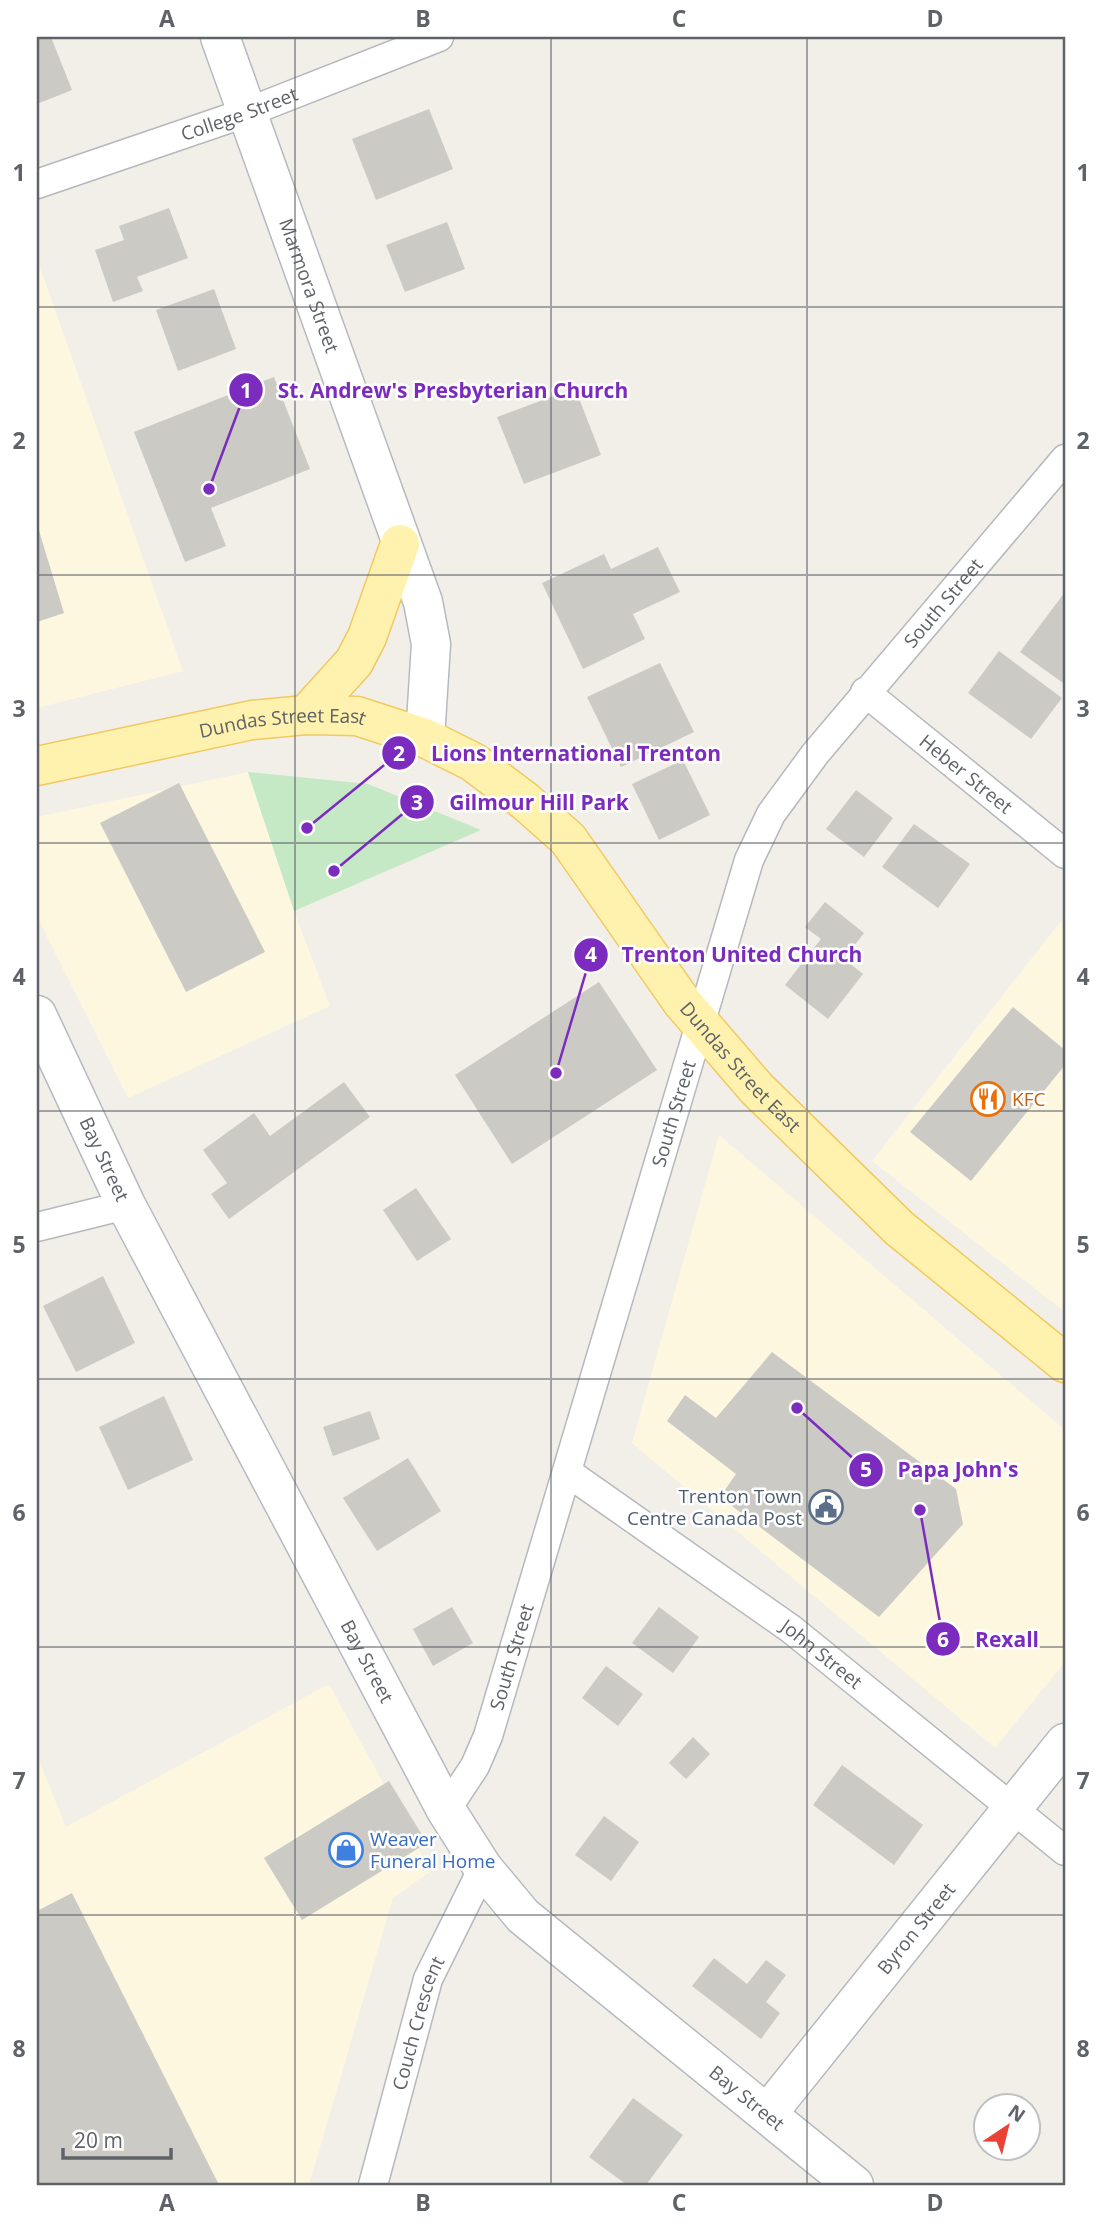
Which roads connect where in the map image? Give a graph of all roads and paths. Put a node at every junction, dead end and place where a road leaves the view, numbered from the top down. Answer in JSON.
{"nodes":[{"id":1,"x":220,"y":37,"type":"edge"},
{"id":2,"x":439,"y":37,"type":"edge"},
{"id":3,"x":248,"y":112,"type":"junction"},
{"id":4,"x":37,"y":184,"type":"edge"},
{"id":5,"x":1065,"y":459,"type":"edge"},
{"id":6,"x":400,"y":544,"type":"junction"},
{"id":7,"x":865,"y":692,"type":"junction"},
{"id":8,"x":306,"y":715,"type":"junction"},
{"id":9,"x":425,"y":738,"type":"junction"},
{"id":10,"x":37,"y":766,"type":"edge"},
{"id":11,"x":1065,"y":854,"type":"edge"},
{"id":12,"x":37,"y":1016,"type":"edge"},
{"id":13,"x":700,"y":1024,"type":"junction"},
{"id":14,"x":126,"y":1205,"type":"junction"},
{"id":15,"x":37,"y":1227,"type":"edge"},
{"id":16,"x":1065,"y":1363,"type":"edge"},
{"id":17,"x":567,"y":1472,"type":"junction"},
{"id":18,"x":1065,"y":1743,"type":"edge"},
{"id":19,"x":1013,"y":1807,"type":"junction"},
{"id":20,"x":446,"y":1810,"type":"junction"},
{"id":21,"x":1065,"y":1851,"type":"edge"},
{"id":22,"x":483,"y":1868,"type":"junction"},
{"id":23,"x":766,"y":2114,"type":"junction"},
{"id":24,"x":373,"y":2185,"type":"edge"},
{"id":25,"x":855,"y":2185,"type":"edge"}],
"edges":[{"from":1,"to":3,"type":"street","name":"Marmora Street"},
{"from":2,"to":3,"type":"street","name":"College Street"},
{"from":3,"to":4,"type":"street","name":"College Street"},
{"from":3,"to":6,"type":"street","name":"Marmora Street"},
{"from":5,"to":7,"type":"street","name":"South Street"},
{"from":6,"to":8,"type":"main road"},
{"from":6,"to":9,"type":"street","name":"Marmora Street"},
{"from":7,"to":11,"type":"street","name":"Heber Street"},
{"from":7,"to":13,"type":"street","name":"South Street"},
{"from":8,"to":9,"type":"main road","name":"Dundas Street East"},
{"from":8,"to":10,"type":"main road","name":"Dundas Street East"},
{"from":9,"to":13,"type":"main road","name":"Dundas Street East"},
{"from":12,"to":14,"type":"street","name":"Bay Street"},
{"from":13,"to":16,"type":"main road","name":"Dundas Street East"},
{"from":13,"to":17,"type":"street","name":"South Street"},
{"from":14,"to":15,"type":"street"},
{"from":14,"to":20,"type":"street","name":"Bay Street"},
{"from":17,"to":19,"type":"street","name":"John Street"},
{"from":17,"to":20,"type":"street","name":"South Street"},
{"from":18,"to":19,"type":"street","name":"Byron Street"},
{"from":19,"to":21,"type":"street","name":"John Street"},
{"from":19,"to":23,"type":"street","name":"Byron Street"},
{"from":20,"to":22,"type":"street","name":"Bay Street"},
{"from":22,"to":23,"type":"street","name":"Bay Street"},
{"from":22,"to":24,"type":"street","name":"Couch Crescent"},
{"from":23,"to":25,"type":"street","name":"Bay Street"}]}
